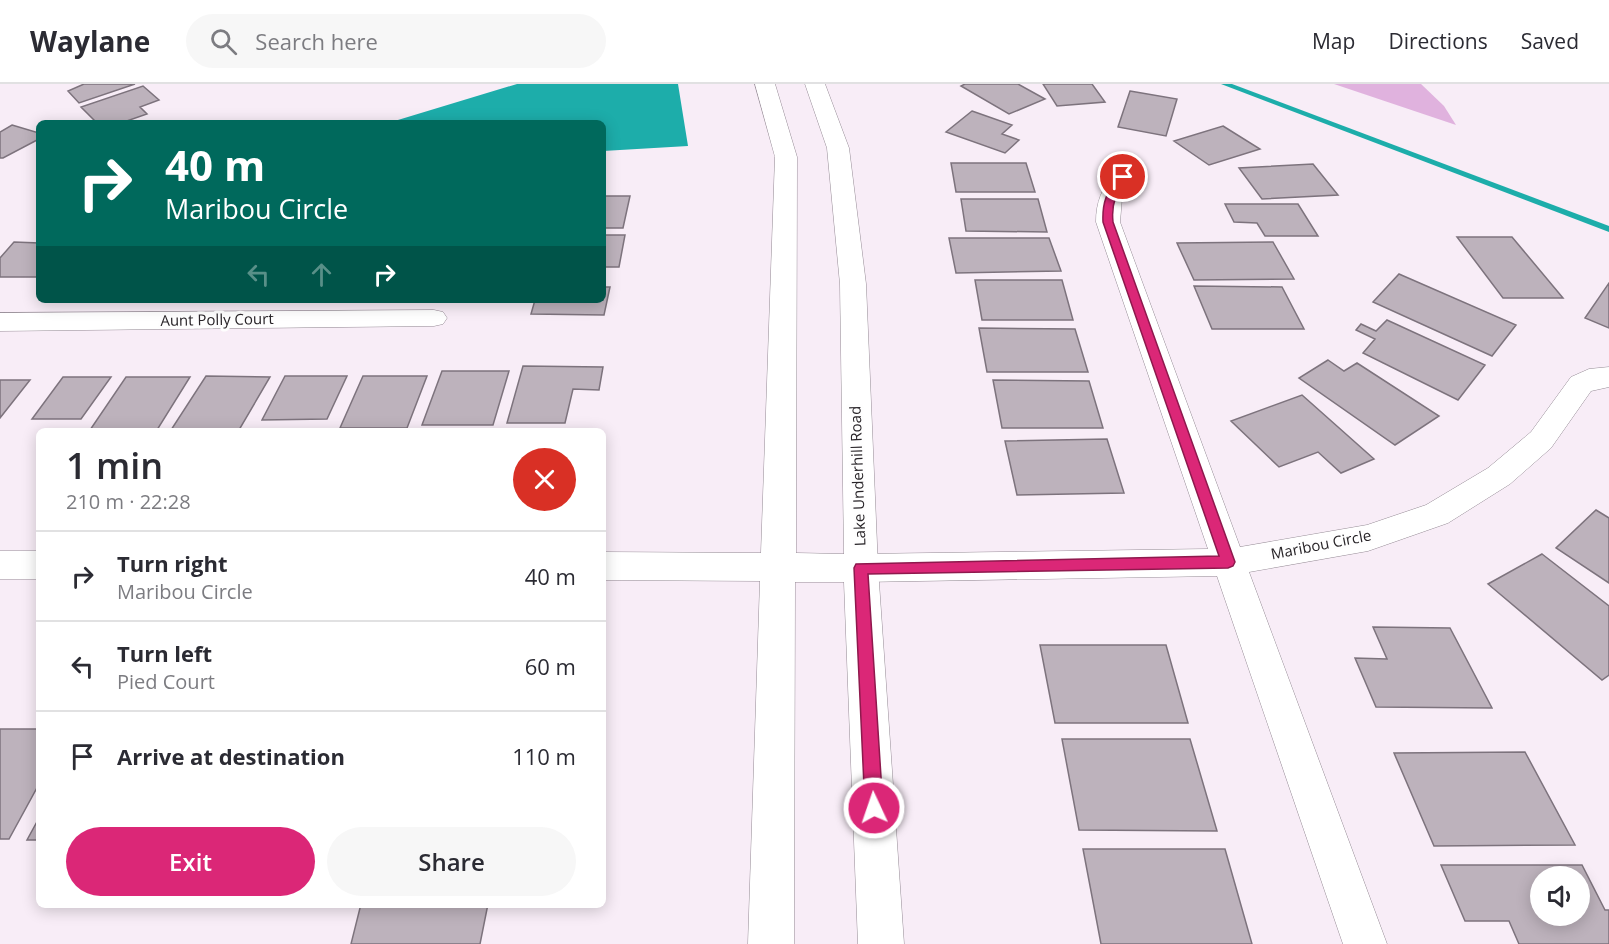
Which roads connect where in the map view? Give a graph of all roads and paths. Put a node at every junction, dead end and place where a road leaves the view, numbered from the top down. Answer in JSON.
{"nodes":[{"id":1,"x":765,"y":84,"type":"edge"},
{"id":2,"x":815,"y":84,"type":"edge"},
{"id":3,"x":1123,"y":177,"type":"dead end"},
{"id":4,"x":434,"y":318,"type":"dead end"},
{"id":5,"x":0,"y":322,"type":"edge"},
{"id":6,"x":1609,"y":377,"type":"edge"},
{"id":7,"x":1228,"y":562,"type":"junction"},
{"id":8,"x":0,"y":565,"type":"edge"},
{"id":9,"x":36,"y":565,"type":"edge"},
{"id":10,"x":606,"y":566,"type":"edge"},
{"id":11,"x":780,"y":567,"type":"junction"},
{"id":12,"x":861,"y":568,"type":"junction"},
{"id":13,"x":771,"y":944,"type":"edge"},
{"id":14,"x":881,"y":944,"type":"edge"},
{"id":15,"x":1365,"y":944,"type":"edge"}],
"edges":[{"from":1,"to":11,"type":"street"},
{"from":2,"to":12,"type":"street","name":"Lake Underhill Road"},
{"from":3,"to":7,"type":"street"},
{"from":4,"to":5,"type":"street","name":"Aunt Polly Court"},
{"from":6,"to":7,"type":"street","name":"Maribou Circle"},
{"from":7,"to":12,"type":"street","name":"Maribou Circle"},
{"from":7,"to":15,"type":"street"},
{"from":8,"to":9,"type":"street"},
{"from":10,"to":11,"type":"street","name":"Maribou Circle"},
{"from":11,"to":12,"type":"street","name":"Maribou Circle"},
{"from":11,"to":13,"type":"street"},
{"from":12,"to":14,"type":"street","name":"Lake Underhill Road"}]}
